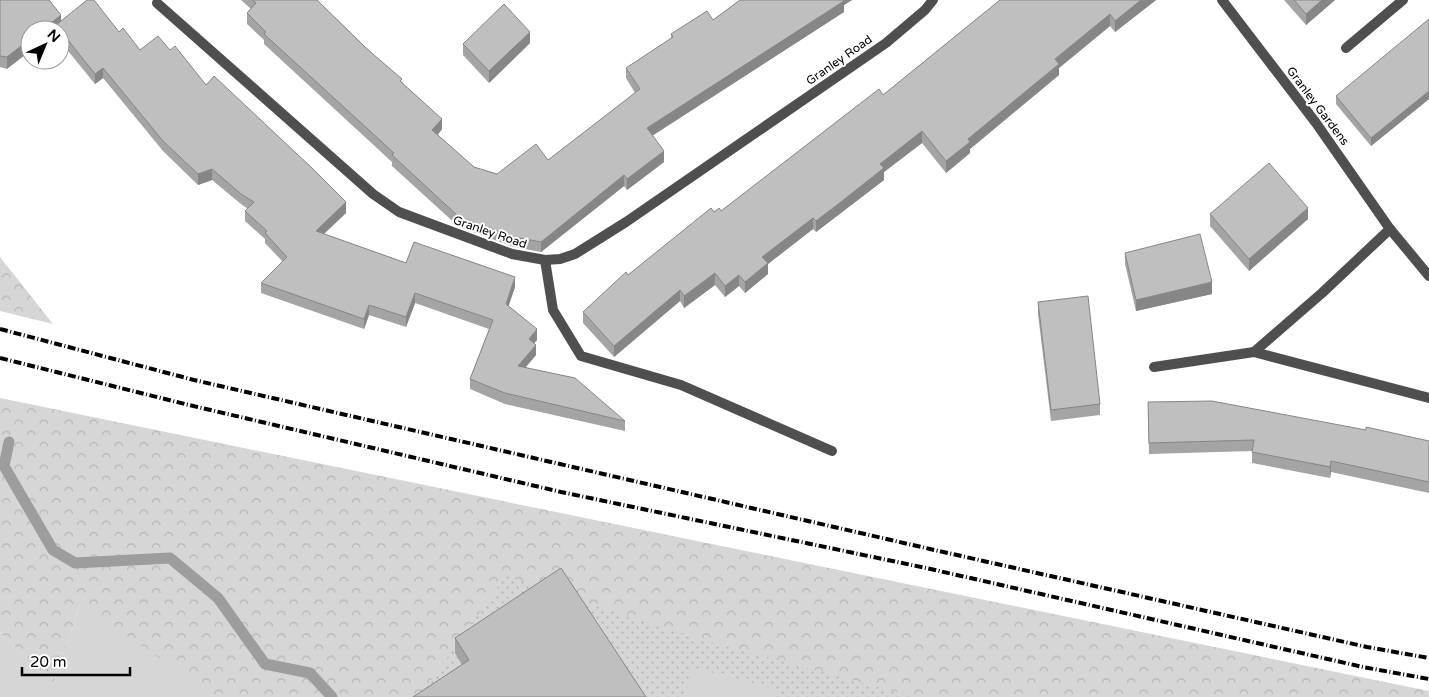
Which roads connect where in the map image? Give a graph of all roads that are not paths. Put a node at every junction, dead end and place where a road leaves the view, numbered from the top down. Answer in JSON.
{"nodes":[{"id":1,"x":933,"y":0,"type":"edge"},
{"id":2,"x":1222,"y":0,"type":"edge"},
{"id":3,"x":1403,"y":0,"type":"edge"},
{"id":4,"x":158,"y":3,"type":"dead end"},
{"id":5,"x":1346,"y":48,"type":"dead end"},
{"id":6,"x":1390,"y":229,"type":"junction"},
{"id":7,"x":545,"y":260,"type":"junction"},
{"id":8,"x":1429,"y":276,"type":"edge"},
{"id":9,"x":1254,"y":352,"type":"junction"},
{"id":10,"x":1154,"y":367,"type":"dead end"},
{"id":11,"x":1429,"y":398,"type":"edge"},
{"id":12,"x":832,"y":452,"type":"dead end"}],
"edges":[{"from":1,"to":7,"type":"street","name":"Granley Road"},
{"from":2,"to":6,"type":"street","name":"Granley Gardens"},
{"from":3,"to":5,"type":"street"},
{"from":4,"to":7,"type":"street","name":"Granley Road"},
{"from":6,"to":8,"type":"street","name":"Granley Gardens"},
{"from":6,"to":9,"type":"street"},
{"from":7,"to":12,"type":"street"},
{"from":9,"to":10,"type":"street"},
{"from":9,"to":11,"type":"street"}]}
